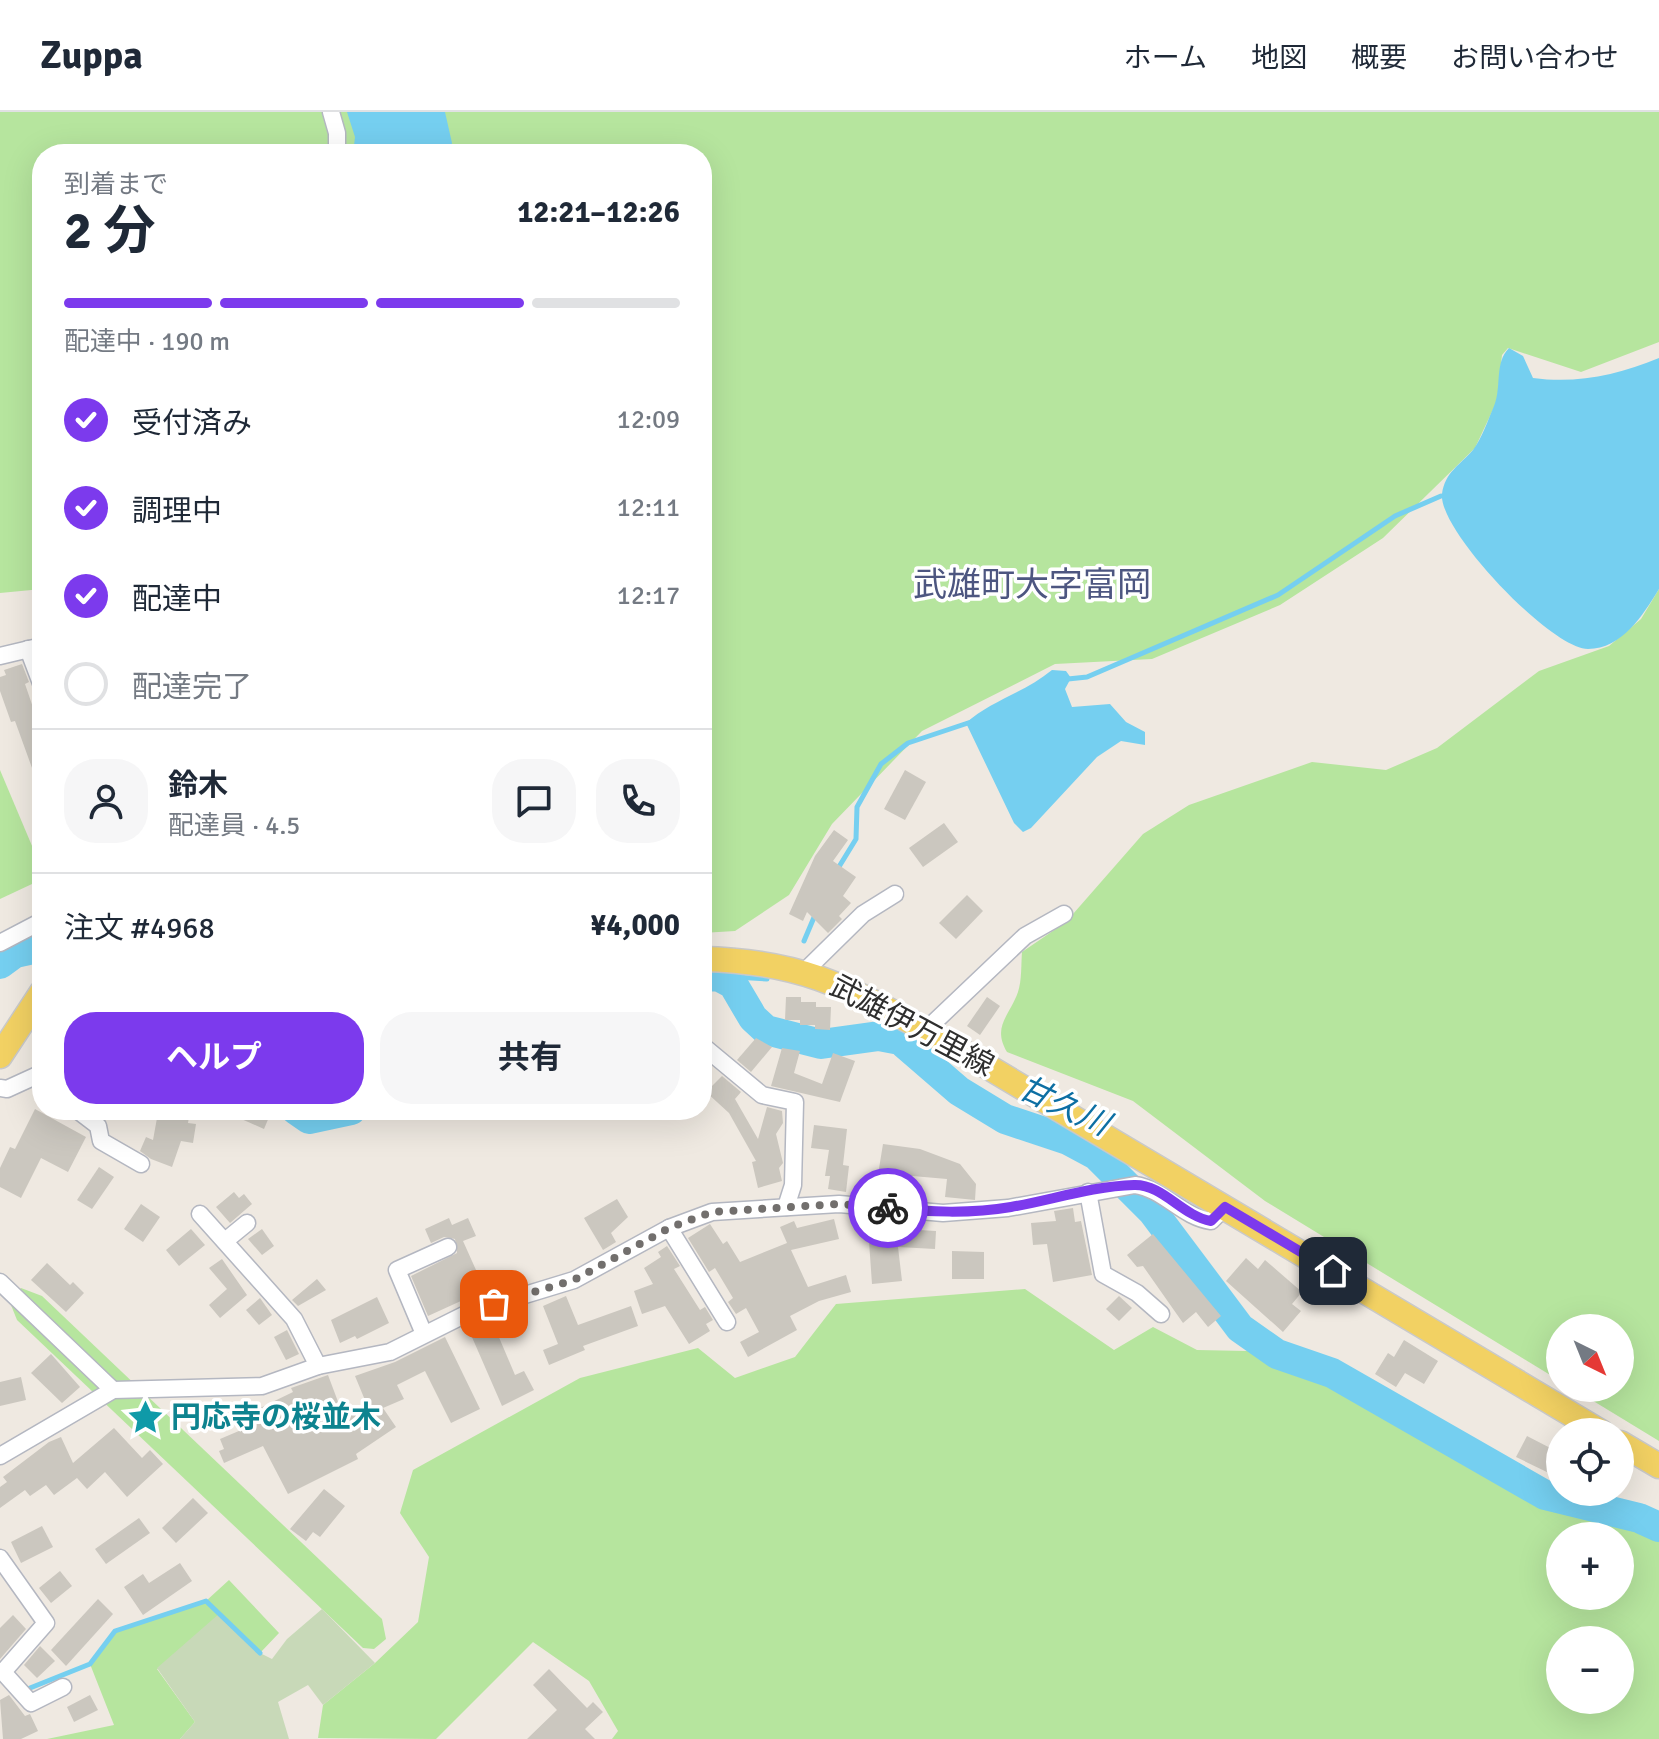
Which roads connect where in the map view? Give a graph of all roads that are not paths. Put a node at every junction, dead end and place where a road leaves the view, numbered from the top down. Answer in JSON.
{"nodes":[{"id":1,"x":331,"y":112,"type":"edge"},
{"id":2,"x":337,"y":144,"type":"edge"},
{"id":3,"x":32,"y":648,"type":"edge"},
{"id":4,"x":0,"y":656,"type":"edge"},
{"id":5,"x":895,"y":894,"type":"dead end"},
{"id":6,"x":1064,"y":914,"type":"dead end"},
{"id":7,"x":32,"y":926,"type":"edge"},
{"id":8,"x":0,"y":943,"type":"edge"},
{"id":9,"x":712,"y":959,"type":"edge"},
{"id":10,"x":805,"y":971,"type":"junction"},
{"id":11,"x":32,"y":1005,"type":"edge"},
{"id":12,"x":926,"y":1030,"type":"junction"},
{"id":13,"x":4,"y":1040,"type":"edge"},
{"id":14,"x":712,"y":1053,"type":"edge"},
{"id":15,"x":32,"y":1080,"type":"edge"},
{"id":16,"x":0,"y":1088,"type":"edge"},
{"id":17,"x":90,"y":1120,"type":"edge"},
{"id":18,"x":141,"y":1164,"type":"dead end"},
{"id":19,"x":1088,"y":1192,"type":"junction"},
{"id":20,"x":786,"y":1207,"type":"junction"},
{"id":21,"x":1225,"y":1207,"type":"junction"},
{"id":22,"x":200,"y":1214,"type":"dead end"},
{"id":23,"x":247,"y":1223,"type":"dead end"},
{"id":24,"x":669,"y":1228,"type":"junction"},
{"id":25,"x":225,"y":1241,"type":"junction"},
{"id":26,"x":448,"y":1247,"type":"dead end"},
{"id":27,"x":0,"y":1282,"type":"edge"},
{"id":28,"x":1161,"y":1314,"type":"dead end"},
{"id":29,"x":727,"y":1322,"type":"dead end"},
{"id":30,"x":424,"y":1334,"type":"junction"},
{"id":31,"x":318,"y":1366,"type":"junction"},
{"id":32,"x":113,"y":1390,"type":"junction"},
{"id":33,"x":1578,"y":1418,"type":"edge"},
{"id":34,"x":1634,"y":1451,"type":"edge"},
{"id":35,"x":0,"y":1456,"type":"edge"},
{"id":36,"x":1659,"y":1466,"type":"edge"},
{"id":37,"x":0,"y":1558,"type":"edge"},
{"id":38,"x":2,"y":1673,"type":"edge"},
{"id":39,"x":63,"y":1687,"type":"dead end"}],
"edges":[{"from":1,"to":2,"type":"street"},
{"from":3,"to":4,"type":"street"},
{"from":5,"to":10,"type":"street"},
{"from":6,"to":12,"type":"street"},
{"from":7,"to":8,"type":"street"},
{"from":9,"to":10,"type":"main road","name":"武雄伊万里線"},
{"from":10,"to":12,"type":"main road","name":"武雄伊万里線"},
{"from":11,"to":13,"type":"main road"},
{"from":12,"to":21,"type":"main road","name":"武雄伊万里線"},
{"from":14,"to":20,"type":"street"},
{"from":15,"to":16,"type":"street"},
{"from":17,"to":18,"type":"street"},
{"from":19,"to":20,"type":"street"},
{"from":19,"to":21,"type":"street"},
{"from":19,"to":28,"type":"street"},
{"from":20,"to":24,"type":"street"},
{"from":21,"to":33,"type":"main road","name":"武雄伊万里線"},
{"from":22,"to":25,"type":"street"},
{"from":23,"to":25,"type":"street"},
{"from":24,"to":29,"type":"street"},
{"from":24,"to":30,"type":"street"},
{"from":25,"to":31,"type":"street"},
{"from":26,"to":30,"type":"street"},
{"from":27,"to":32,"type":"street"},
{"from":30,"to":31,"type":"street"},
{"from":31,"to":32,"type":"street"},
{"from":32,"to":35,"type":"street"},
{"from":34,"to":36,"type":"main road"},
{"from":37,"to":38,"type":"street"},
{"from":38,"to":39,"type":"street"}]}
